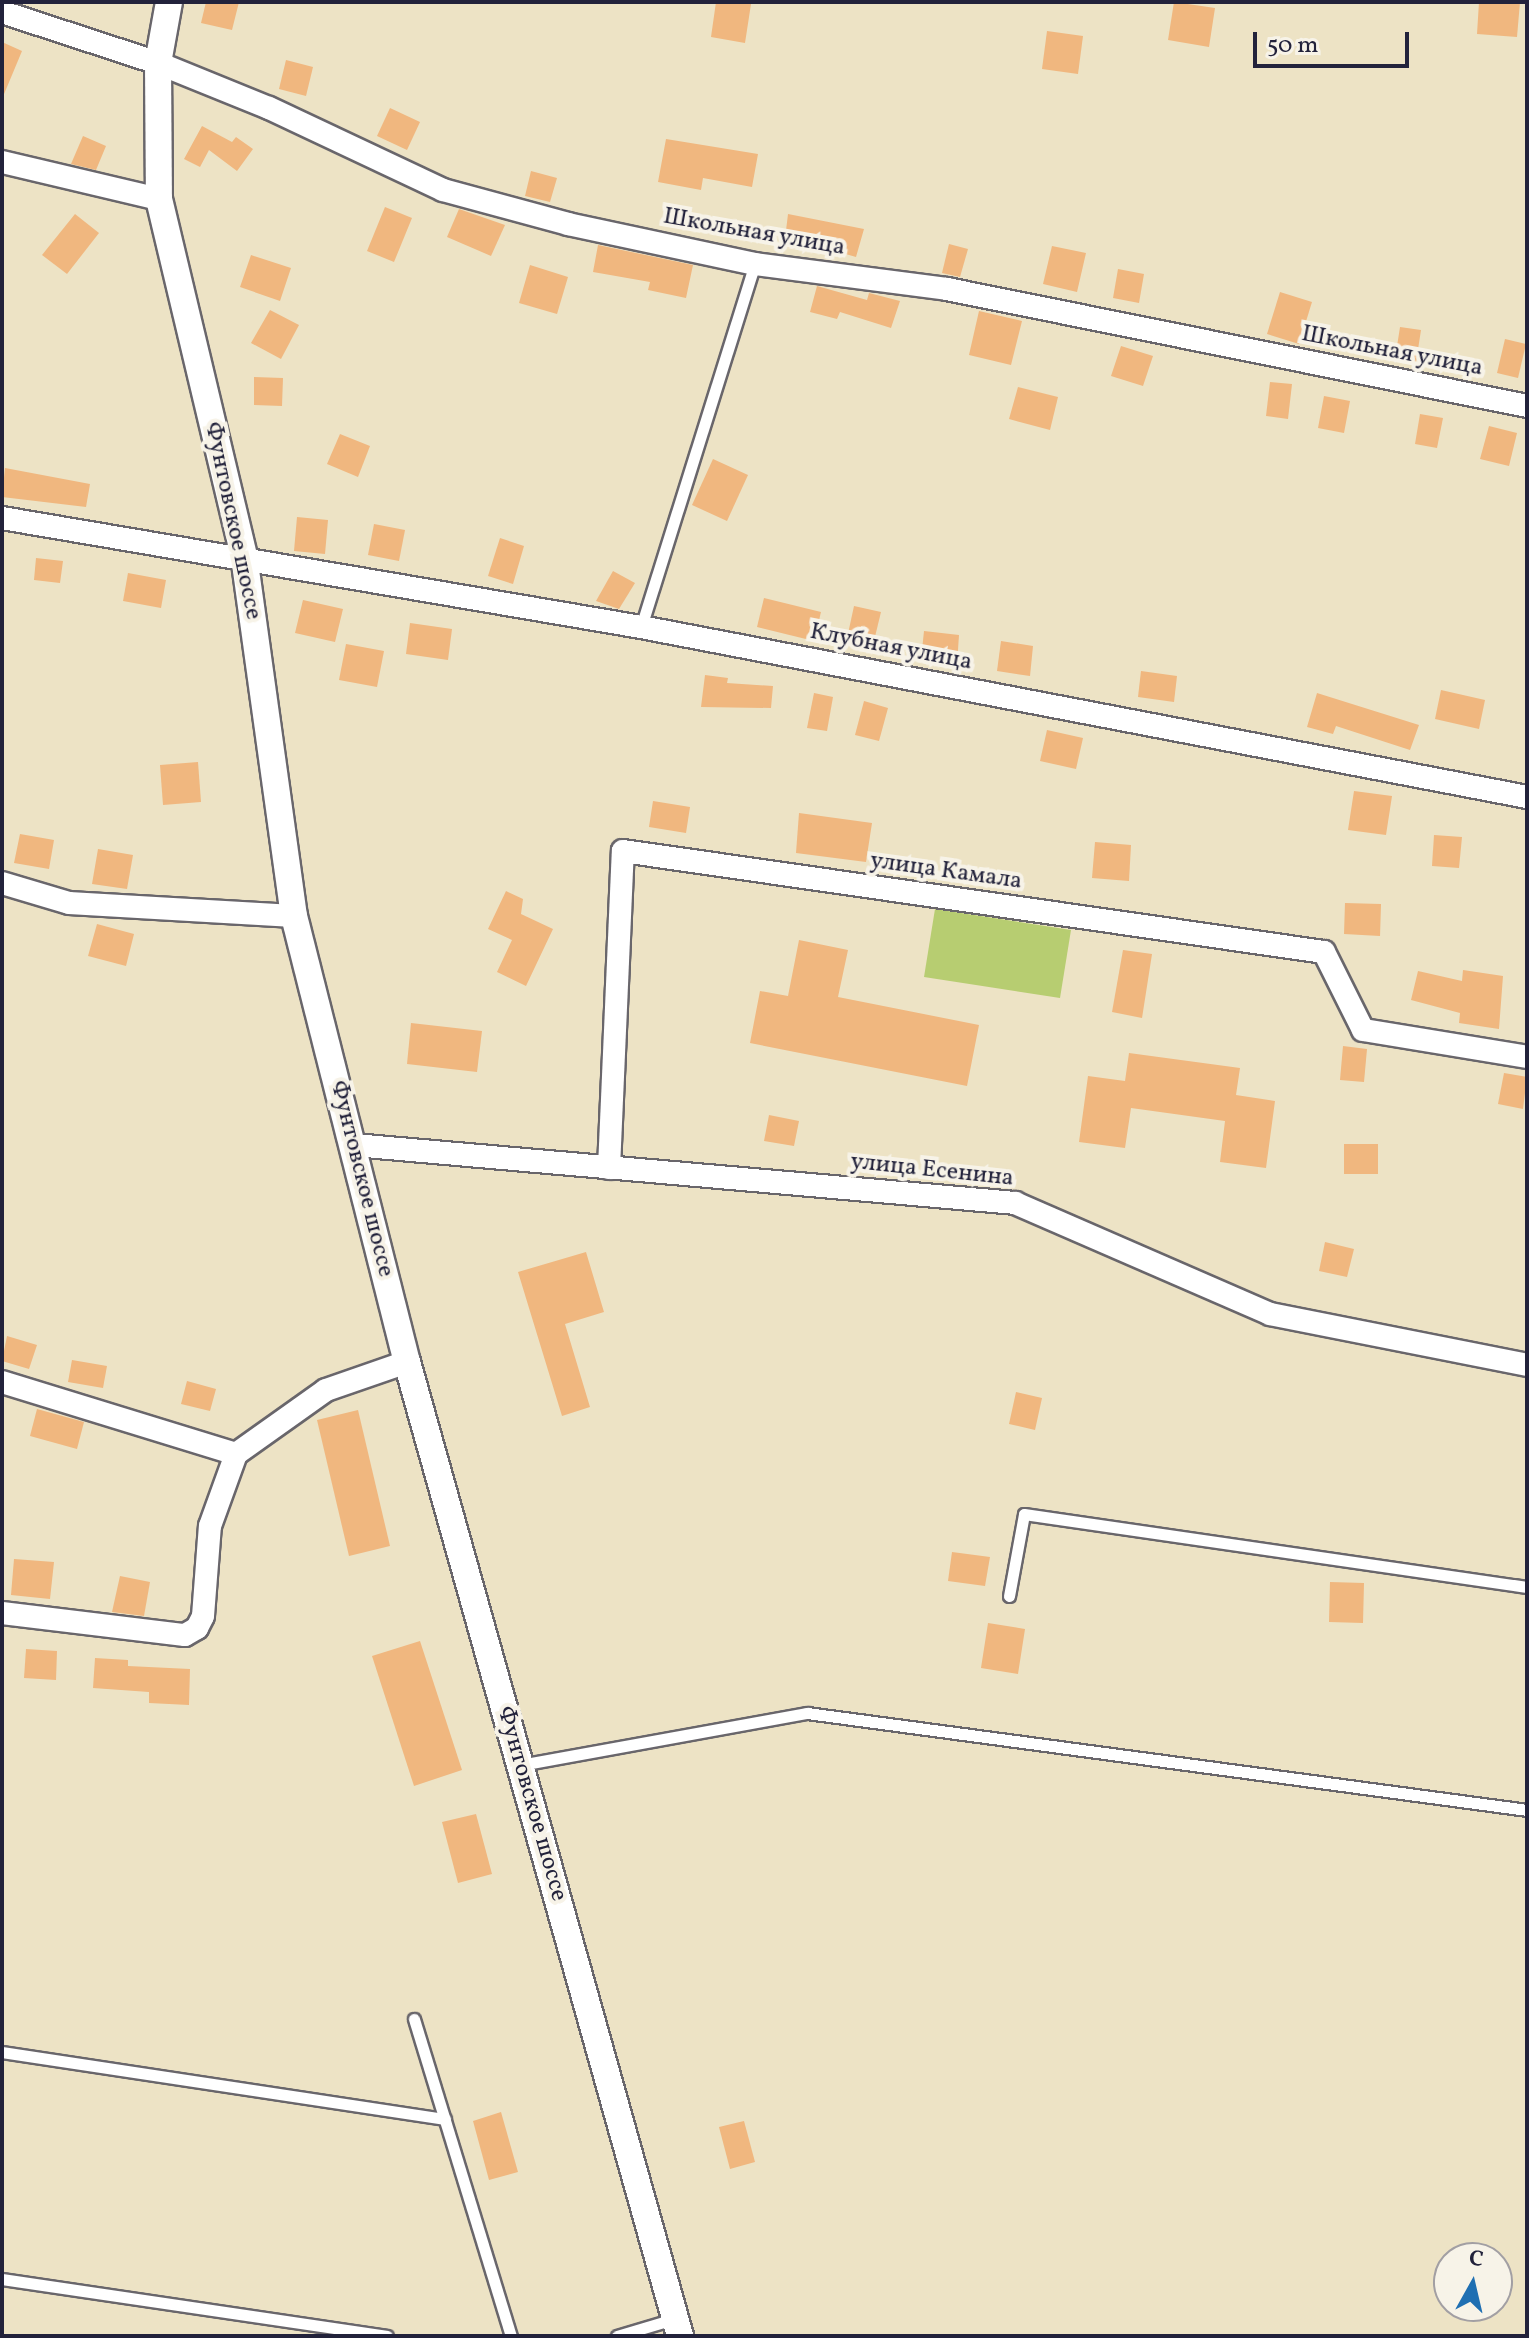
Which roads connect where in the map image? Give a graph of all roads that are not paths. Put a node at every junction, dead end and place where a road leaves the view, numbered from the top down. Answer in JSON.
{"nodes":[{"id":1,"x":169,"y":2,"type":"edge"},
{"id":2,"x":2,"y":12,"type":"edge"},
{"id":3,"x":158,"y":63,"type":"junction"},
{"id":4,"x":2,"y":162,"type":"edge"},
{"id":5,"x":159,"y":199,"type":"junction"},
{"id":6,"x":755,"y":264,"type":"junction"},
{"id":7,"x":1527,"y":406,"type":"edge"},
{"id":8,"x":2,"y":518,"type":"edge"},
{"id":9,"x":244,"y":556,"type":"junction"},
{"id":10,"x":641,"y":627,"type":"junction"},
{"id":11,"x":1527,"y":797,"type":"edge"},
{"id":12,"x":2,"y":883,"type":"edge"},
{"id":13,"x":294,"y":916,"type":"junction"},
{"id":14,"x":1527,"y":1057,"type":"edge"},
{"id":15,"x":354,"y":1145,"type":"junction"},
{"id":16,"x":609,"y":1168,"type":"junction"},
{"id":17,"x":407,"y":1362,"type":"junction"},
{"id":18,"x":1527,"y":1365,"type":"edge"},
{"id":19,"x":2,"y":1382,"type":"edge"},
{"id":20,"x":236,"y":1454,"type":"junction"},
{"id":21,"x":1527,"y":1587,"type":"edge"},
{"id":22,"x":1009,"y":1596,"type":"dead end"},
{"id":23,"x":2,"y":1613,"type":"edge"},
{"id":24,"x":520,"y":1765,"type":"junction"},
{"id":25,"x":1527,"y":1810,"type":"edge"},
{"id":26,"x":414,"y":2019,"type":"dead end"},
{"id":27,"x":2,"y":2052,"type":"edge"},
{"id":28,"x":445,"y":2119,"type":"junction"},
{"id":29,"x":2,"y":2279,"type":"edge"},
{"id":30,"x":677,"y":2328,"type":"edge"},
{"id":31,"x":387,"y":2336,"type":"edge"},
{"id":32,"x":511,"y":2336,"type":"edge"},
{"id":33,"x":617,"y":2336,"type":"edge"}],
"edges":[{"from":1,"to":3,"type":"street","name":"Фунтовское шоссе"},
{"from":2,"to":3,"type":"street","name":"Школьная улица"},
{"from":3,"to":5,"type":"street","name":"Фунтовское шоссе"},
{"from":3,"to":6,"type":"street","name":"Школьная улица"},
{"from":4,"to":5,"type":"street"},
{"from":5,"to":9,"type":"street","name":"Фунтовское шоссе"},
{"from":6,"to":7,"type":"street","name":"Школьная улица"},
{"from":6,"to":10,"type":"lane"},
{"from":8,"to":9,"type":"street","name":"Клубная улица"},
{"from":9,"to":10,"type":"street","name":"Клубная улица"},
{"from":9,"to":13,"type":"street","name":"Фунтовское шоссе"},
{"from":10,"to":11,"type":"street","name":"Клубная улица"},
{"from":12,"to":13,"type":"street"},
{"from":13,"to":15,"type":"street","name":"Фунтовское шоссе"},
{"from":14,"to":16,"type":"street","name":"улица Камала"},
{"from":15,"to":16,"type":"street","name":"улица Есенина"},
{"from":15,"to":17,"type":"street","name":"Фунтовское шоссе"},
{"from":16,"to":18,"type":"street","name":"улица Есенина"},
{"from":17,"to":20,"type":"street"},
{"from":17,"to":24,"type":"street","name":"Фунтовское шоссе"},
{"from":19,"to":20,"type":"street"},
{"from":20,"to":23,"type":"street"},
{"from":21,"to":22,"type":"lane"},
{"from":24,"to":25,"type":"lane"},
{"from":24,"to":30,"type":"street","name":"Фунтовское шоссе"},
{"from":26,"to":28,"type":"lane"},
{"from":27,"to":28,"type":"lane"},
{"from":28,"to":32,"type":"lane"},
{"from":29,"to":31,"type":"lane"},
{"from":30,"to":33,"type":"lane"}]}
